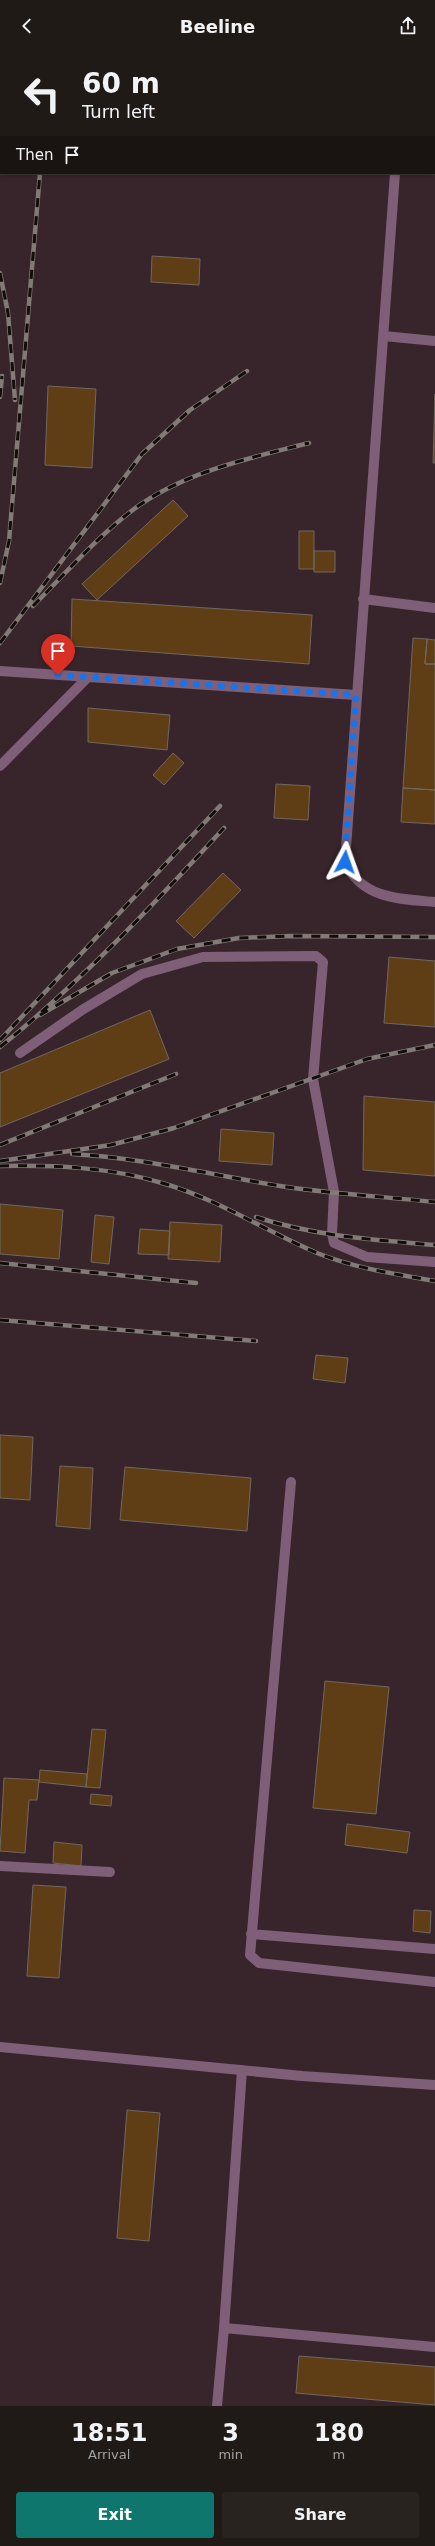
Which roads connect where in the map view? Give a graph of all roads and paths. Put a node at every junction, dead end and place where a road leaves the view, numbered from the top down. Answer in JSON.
{"nodes":[{"id":1,"x":395,"y":174,"type":"edge"},
{"id":2,"x":384,"y":336,"type":"junction"},
{"id":3,"x":435,"y":341,"type":"edge"},
{"id":4,"x":363,"y":599,"type":"junction"},
{"id":5,"x":435,"y":608,"type":"edge"},
{"id":6,"x":0,"y":671,"type":"edge"},
{"id":7,"x":88,"y":677,"type":"junction"},
{"id":8,"x":356,"y":695,"type":"junction"},
{"id":9,"x":0,"y":766,"type":"edge"},
{"id":10,"x":435,"y":902,"type":"edge"},
{"id":11,"x":20,"y":1052,"type":"dead end"},
{"id":12,"x":435,"y":1262,"type":"edge"},
{"id":13,"x":291,"y":1482,"type":"dead end"},
{"id":14,"x":0,"y":1866,"type":"edge"},
{"id":15,"x":110,"y":1872,"type":"dead end"},
{"id":16,"x":252,"y":1934,"type":"junction"},
{"id":17,"x":435,"y":1949,"type":"edge"},
{"id":18,"x":435,"y":1982,"type":"edge"},
{"id":19,"x":0,"y":2047,"type":"edge"},
{"id":20,"x":242,"y":2070,"type":"junction"},
{"id":21,"x":435,"y":2085,"type":"edge"},
{"id":22,"x":224,"y":2328,"type":"junction"},
{"id":23,"x":435,"y":2347,"type":"edge"},
{"id":24,"x":217,"y":2406,"type":"edge"}],
"edges":[{"from":1,"to":2,"type":"lane"},
{"from":2,"to":3,"type":"lane"},
{"from":2,"to":4,"type":"lane"},
{"from":4,"to":5,"type":"lane"},
{"from":4,"to":8,"type":"lane"},
{"from":6,"to":7,"type":"lane"},
{"from":7,"to":8,"type":"lane"},
{"from":7,"to":9,"type":"lane"},
{"from":8,"to":10,"type":"lane"},
{"from":11,"to":12,"type":"lane"},
{"from":13,"to":16,"type":"lane"},
{"from":14,"to":15,"type":"lane"},
{"from":16,"to":17,"type":"lane"},
{"from":16,"to":18,"type":"lane"},
{"from":19,"to":20,"type":"lane"},
{"from":20,"to":21,"type":"lane"},
{"from":20,"to":22,"type":"lane"},
{"from":22,"to":23,"type":"lane"},
{"from":22,"to":24,"type":"lane"}]}
